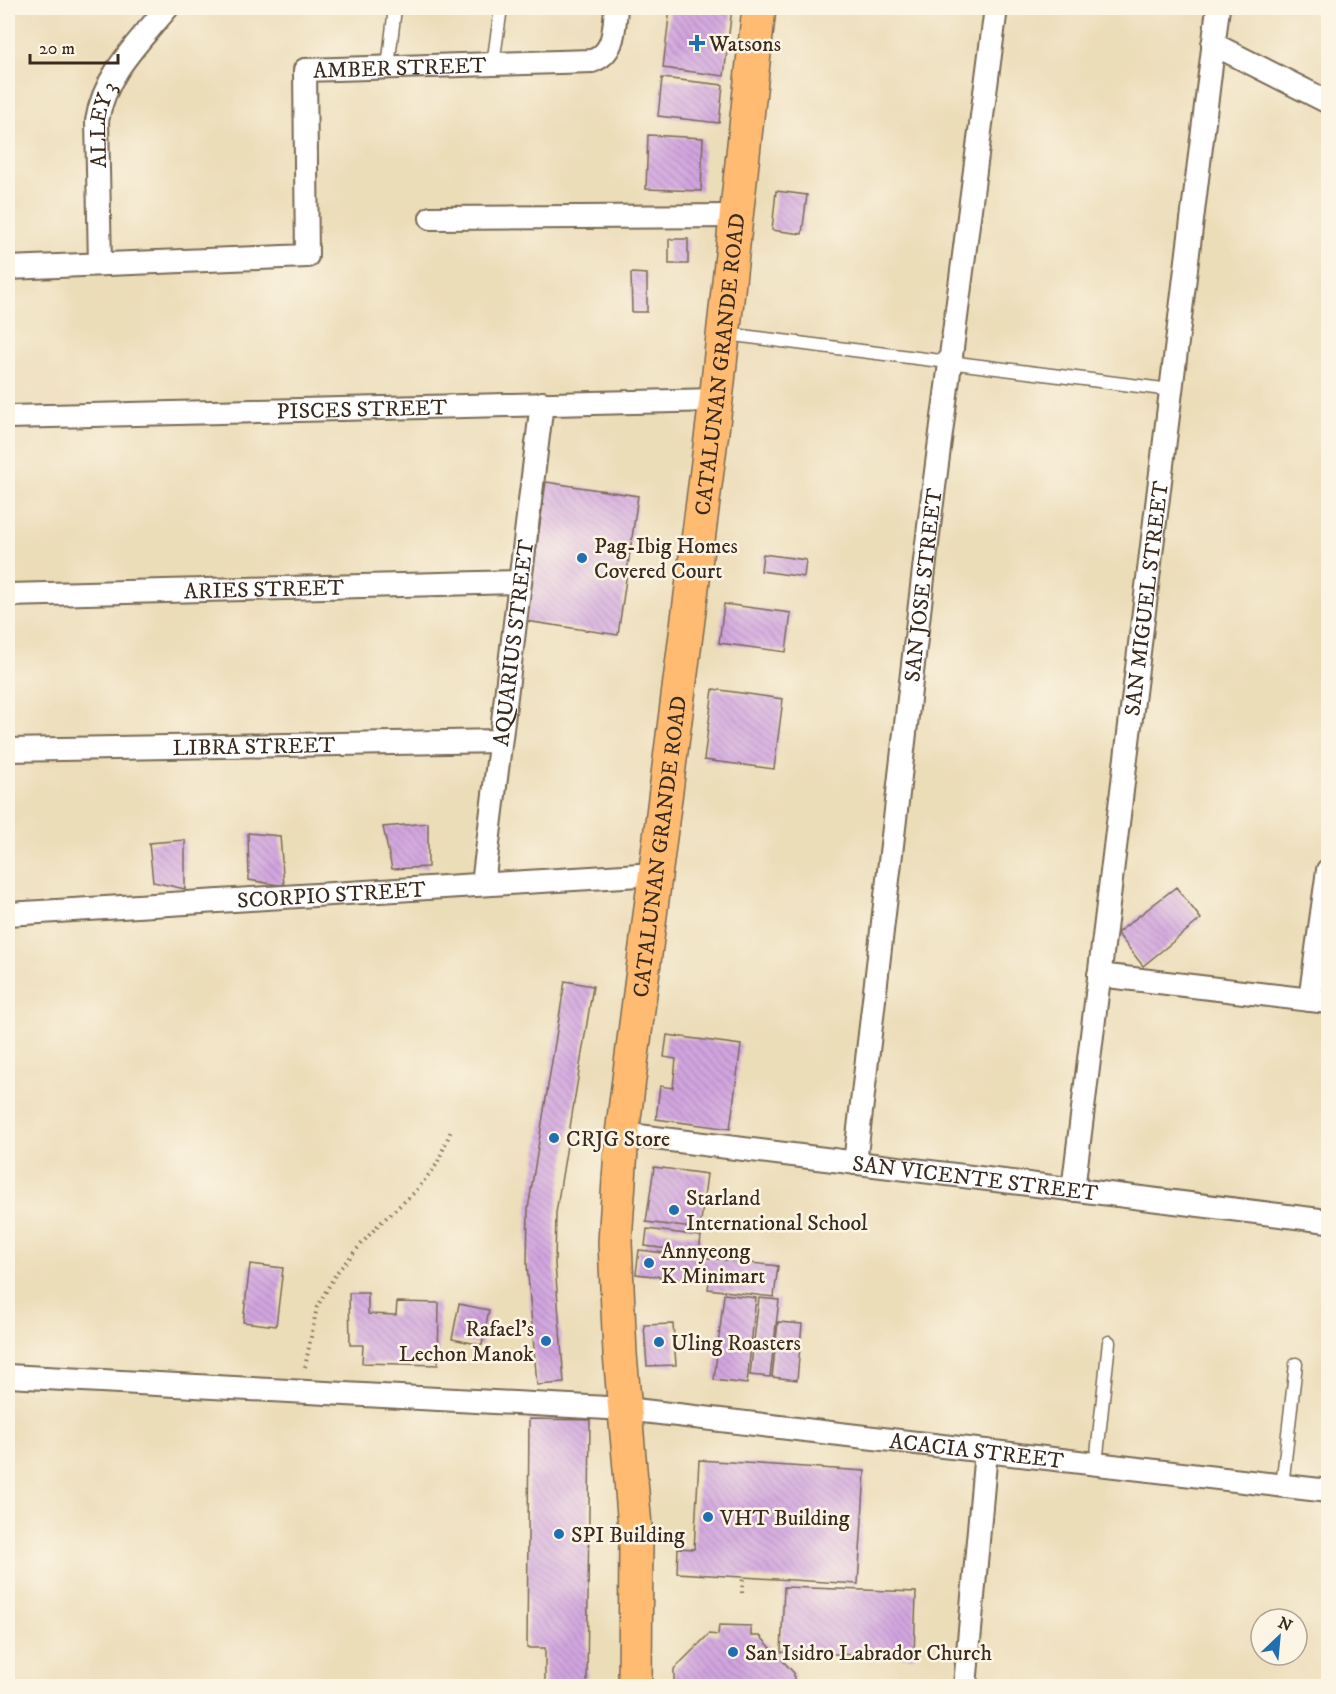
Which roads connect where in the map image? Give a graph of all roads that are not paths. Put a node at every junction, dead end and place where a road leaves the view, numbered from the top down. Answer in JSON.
{"nodes":[{"id":1,"x":167,"y":8,"type":"edge"},
{"id":2,"x":395,"y":8,"type":"edge"},
{"id":3,"x":501,"y":8,"type":"edge"},
{"id":4,"x":616,"y":8,"type":"edge"},
{"id":5,"x":759,"y":8,"type":"edge"},
{"id":6,"x":996,"y":8,"type":"edge"},
{"id":7,"x":1218,"y":8,"type":"edge"},
{"id":8,"x":1214,"y":44,"type":"junction"},
{"id":9,"x":493,"y":64,"type":"junction"},
{"id":10,"x":388,"y":67,"type":"junction"},
{"id":11,"x":1329,"y":102,"type":"edge"},
{"id":12,"x":736,"y":216,"type":"junction"},
{"id":13,"x":431,"y":218,"type":"dead end"},
{"id":14,"x":100,"y":264,"type":"junction"},
{"id":15,"x":8,"y":267,"type":"edge"},
{"id":16,"x":723,"y":333,"type":"junction"},
{"id":17,"x":950,"y":362,"type":"junction"},
{"id":18,"x":1171,"y":390,"type":"junction"},
{"id":19,"x":716,"y":400,"type":"junction"},
{"id":20,"x":542,"y":403,"type":"junction"},
{"id":21,"x":8,"y":417,"type":"edge"},
{"id":22,"x":520,"y":582,"type":"junction"},
{"id":23,"x":8,"y":595,"type":"edge"},
{"id":24,"x":500,"y":741,"type":"junction"},
{"id":25,"x":8,"y":750,"type":"edge"},
{"id":26,"x":1329,"y":870,"type":"edge"},
{"id":27,"x":656,"y":874,"type":"junction"},
{"id":28,"x":483,"y":884,"type":"junction"},
{"id":29,"x":8,"y":914,"type":"edge"},
{"id":30,"x":1099,"y":975,"type":"junction"},
{"id":31,"x":1319,"y":1001,"type":"edge"},
{"id":32,"x":622,"y":1134,"type":"junction"},
{"id":33,"x":855,"y":1163,"type":"junction"},
{"id":34,"x":1073,"y":1190,"type":"junction"},
{"id":35,"x":1329,"y":1221,"type":"edge"},
{"id":36,"x":1109,"y":1342,"type":"dead end"},
{"id":37,"x":1296,"y":1364,"type":"dead end"},
{"id":38,"x":8,"y":1376,"type":"edge"},
{"id":39,"x":626,"y":1408,"type":"junction"},
{"id":40,"x":986,"y":1451,"type":"junction"},
{"id":41,"x":1096,"y":1464,"type":"junction"},
{"id":42,"x":1282,"y":1486,"type":"junction"},
{"id":43,"x":1329,"y":1491,"type":"edge"},
{"id":44,"x":635,"y":1686,"type":"edge"},
{"id":45,"x":965,"y":1686,"type":"edge"}],
"edges":[{"from":1,"to":14,"type":"street","name":"ALLEY 3"},
{"from":2,"to":10,"type":"lane"},
{"from":3,"to":9,"type":"lane"},
{"from":4,"to":9,"type":"street","name":"AMBER STREET"},
{"from":5,"to":12,"type":"main road","name":"CATALUNAN GRANDE ROAD"},
{"from":6,"to":17,"type":"street","name":"SAN JOSE STREET"},
{"from":7,"to":8,"type":"street","name":"SAN MIGUEL STREET"},
{"from":8,"to":11,"type":"street"},
{"from":8,"to":18,"type":"street","name":"SAN MIGUEL STREET"},
{"from":9,"to":10,"type":"street","name":"AMBER STREET"},
{"from":10,"to":14,"type":"street","name":"AMBER STREET"},
{"from":12,"to":13,"type":"street"},
{"from":12,"to":16,"type":"main road","name":"CATALUNAN GRANDE ROAD"},
{"from":14,"to":15,"type":"street","name":"AMBER STREET"},
{"from":16,"to":17,"type":"lane"},
{"from":16,"to":19,"type":"main road","name":"CATALUNAN GRANDE ROAD"},
{"from":17,"to":18,"type":"lane"},
{"from":17,"to":33,"type":"street","name":"SAN JOSE STREET"},
{"from":18,"to":30,"type":"street","name":"SAN MIGUEL STREET"},
{"from":19,"to":20,"type":"street","name":"PISCES STREET"},
{"from":19,"to":27,"type":"main road","name":"CATALUNAN GRANDE ROAD"},
{"from":20,"to":21,"type":"street","name":"PISCES STREET"},
{"from":20,"to":22,"type":"street","name":"AQUARIUS STREET"},
{"from":22,"to":23,"type":"street","name":"ARIES STREET"},
{"from":22,"to":24,"type":"street","name":"AQUARIUS STREET"},
{"from":24,"to":25,"type":"street","name":"LIBRA STREET"},
{"from":24,"to":28,"type":"street","name":"AQUARIUS STREET"},
{"from":26,"to":31,"type":"street"},
{"from":27,"to":28,"type":"street","name":"SCORPIO STREET"},
{"from":27,"to":32,"type":"main road","name":"CATALUNAN GRANDE ROAD"},
{"from":28,"to":29,"type":"street","name":"SCORPIO STREET"},
{"from":30,"to":31,"type":"street"},
{"from":30,"to":34,"type":"street","name":"SAN MIGUEL STREET"},
{"from":32,"to":33,"type":"street","name":"SAN VICENTE STREET"},
{"from":32,"to":39,"type":"main road","name":"CATALUNAN GRANDE ROAD"},
{"from":33,"to":34,"type":"street","name":"SAN VICENTE STREET"},
{"from":34,"to":35,"type":"street","name":"SAN VICENTE STREET"},
{"from":36,"to":41,"type":"lane"},
{"from":37,"to":42,"type":"lane"},
{"from":38,"to":39,"type":"street","name":"ACACIA STREET"},
{"from":39,"to":40,"type":"street","name":"ACACIA STREET"},
{"from":39,"to":44,"type":"main road","name":"CATALUNAN GRANDE ROAD"},
{"from":40,"to":41,"type":"street","name":"ACACIA STREET"},
{"from":40,"to":45,"type":"street"},
{"from":41,"to":42,"type":"street","name":"ACACIA STREET"},
{"from":42,"to":43,"type":"street","name":"ACACIA STREET"}]}
